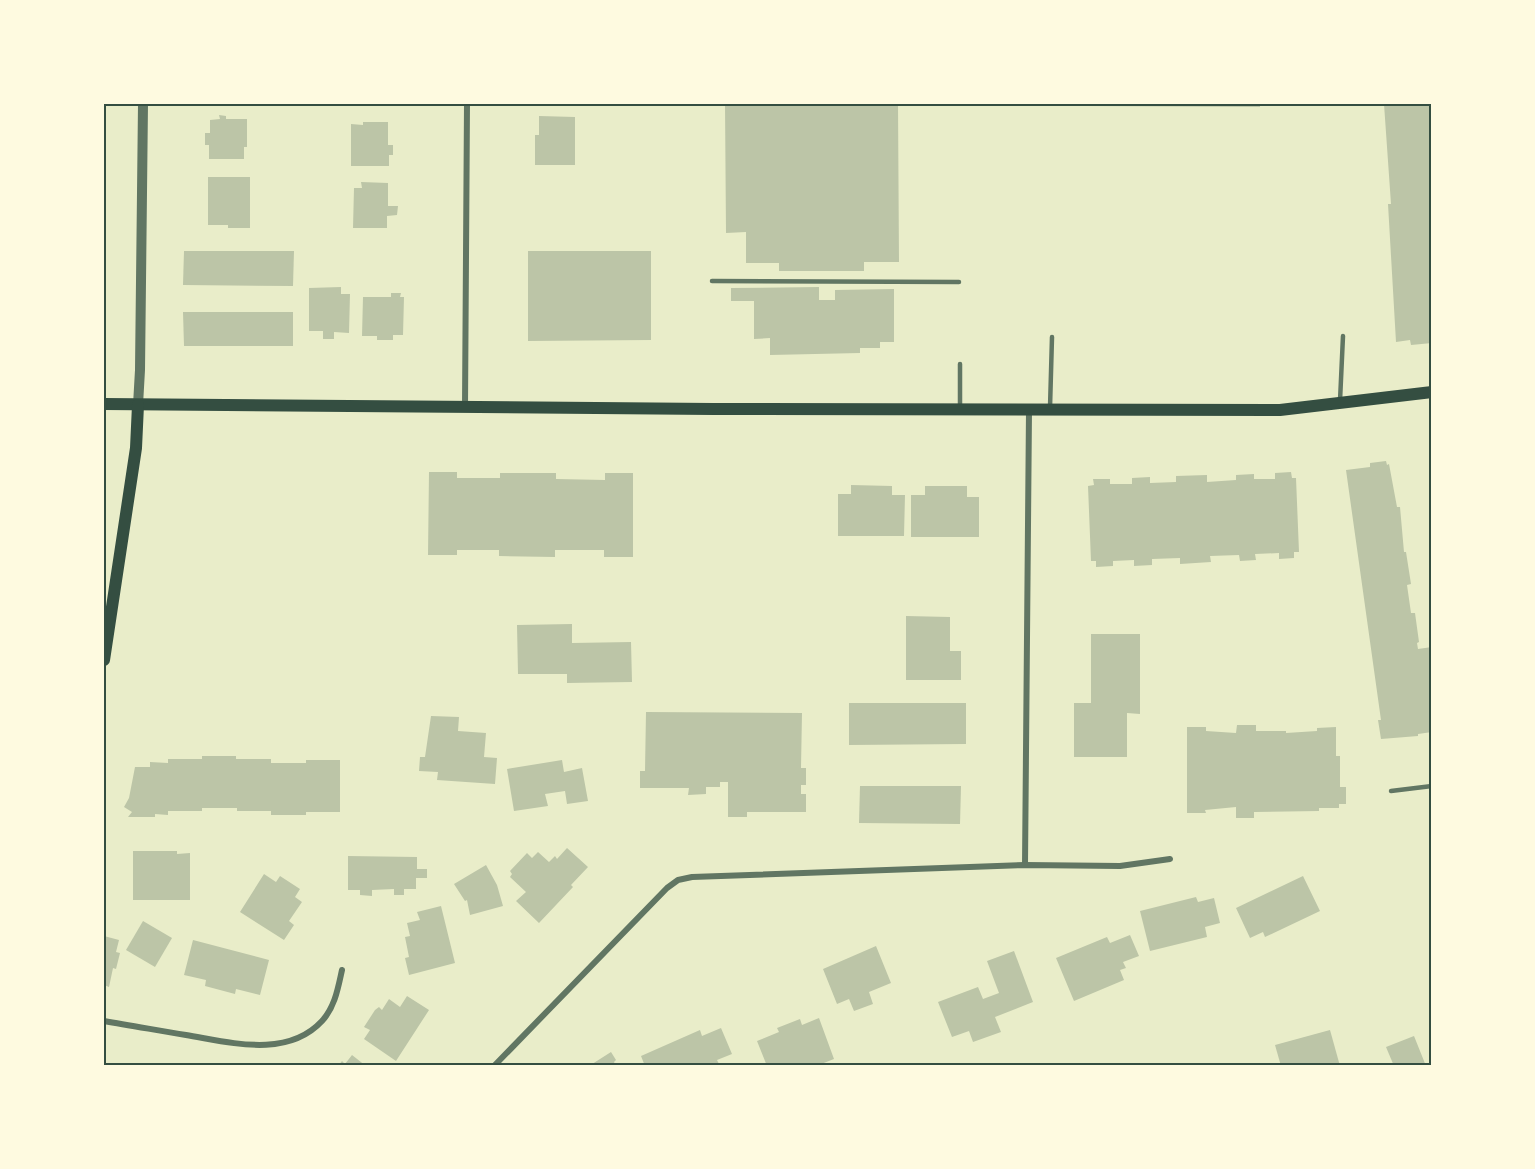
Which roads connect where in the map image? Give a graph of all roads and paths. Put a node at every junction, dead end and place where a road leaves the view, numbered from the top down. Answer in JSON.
{"nodes":[{"id":1,"x":143,"y":104,"type":"edge"},
{"id":2,"x":467,"y":104,"type":"edge"},
{"id":3,"x":712,"y":281,"type":"dead end"},
{"id":4,"x":959,"y":282,"type":"dead end"},
{"id":5,"x":1343,"y":336,"type":"dead end"},
{"id":6,"x":1052,"y":337,"type":"dead end"},
{"id":7,"x":960,"y":364,"type":"dead end"},
{"id":8,"x":1431,"y":392,"type":"edge"},
{"id":9,"x":104,"y":404,"type":"edge"},
{"id":10,"x":1340,"y":404,"type":"junction"},
{"id":11,"x":138,"y":405,"type":"junction"},
{"id":12,"x":465,"y":407,"type":"junction"},
{"id":13,"x":960,"y":410,"type":"junction"},
{"id":14,"x":1050,"y":410,"type":"junction"},
{"id":15,"x":1029,"y":411,"type":"junction"},
{"id":16,"x":104,"y":660,"type":"edge"},
{"id":17,"x":1431,"y":786,"type":"edge"},
{"id":18,"x":1391,"y":791,"type":"dead end"},
{"id":19,"x":1170,"y":859,"type":"dead end"},
{"id":20,"x":1025,"y":865,"type":"junction"},
{"id":21,"x":342,"y":970,"type":"dead end"},
{"id":22,"x":104,"y":1021,"type":"edge"},
{"id":23,"x":494,"y":1065,"type":"edge"}],
"edges":[{"from":1,"to":11,"type":"street"},
{"from":2,"to":12,"type":"street"},
{"from":3,"to":4,"type":"lane"},
{"from":5,"to":10,"type":"lane"},
{"from":6,"to":14,"type":"lane"},
{"from":7,"to":13,"type":"lane"},
{"from":8,"to":10,"type":"main road"},
{"from":9,"to":11,"type":"main road"},
{"from":10,"to":14,"type":"main road"},
{"from":11,"to":12,"type":"main road"},
{"from":11,"to":16,"type":"main road"},
{"from":12,"to":13,"type":"main road"},
{"from":13,"to":15,"type":"main road"},
{"from":14,"to":15,"type":"main road"},
{"from":15,"to":20,"type":"street"},
{"from":17,"to":18,"type":"lane"},
{"from":19,"to":20,"type":"street"},
{"from":20,"to":23,"type":"street"},
{"from":21,"to":22,"type":"street"}]}
